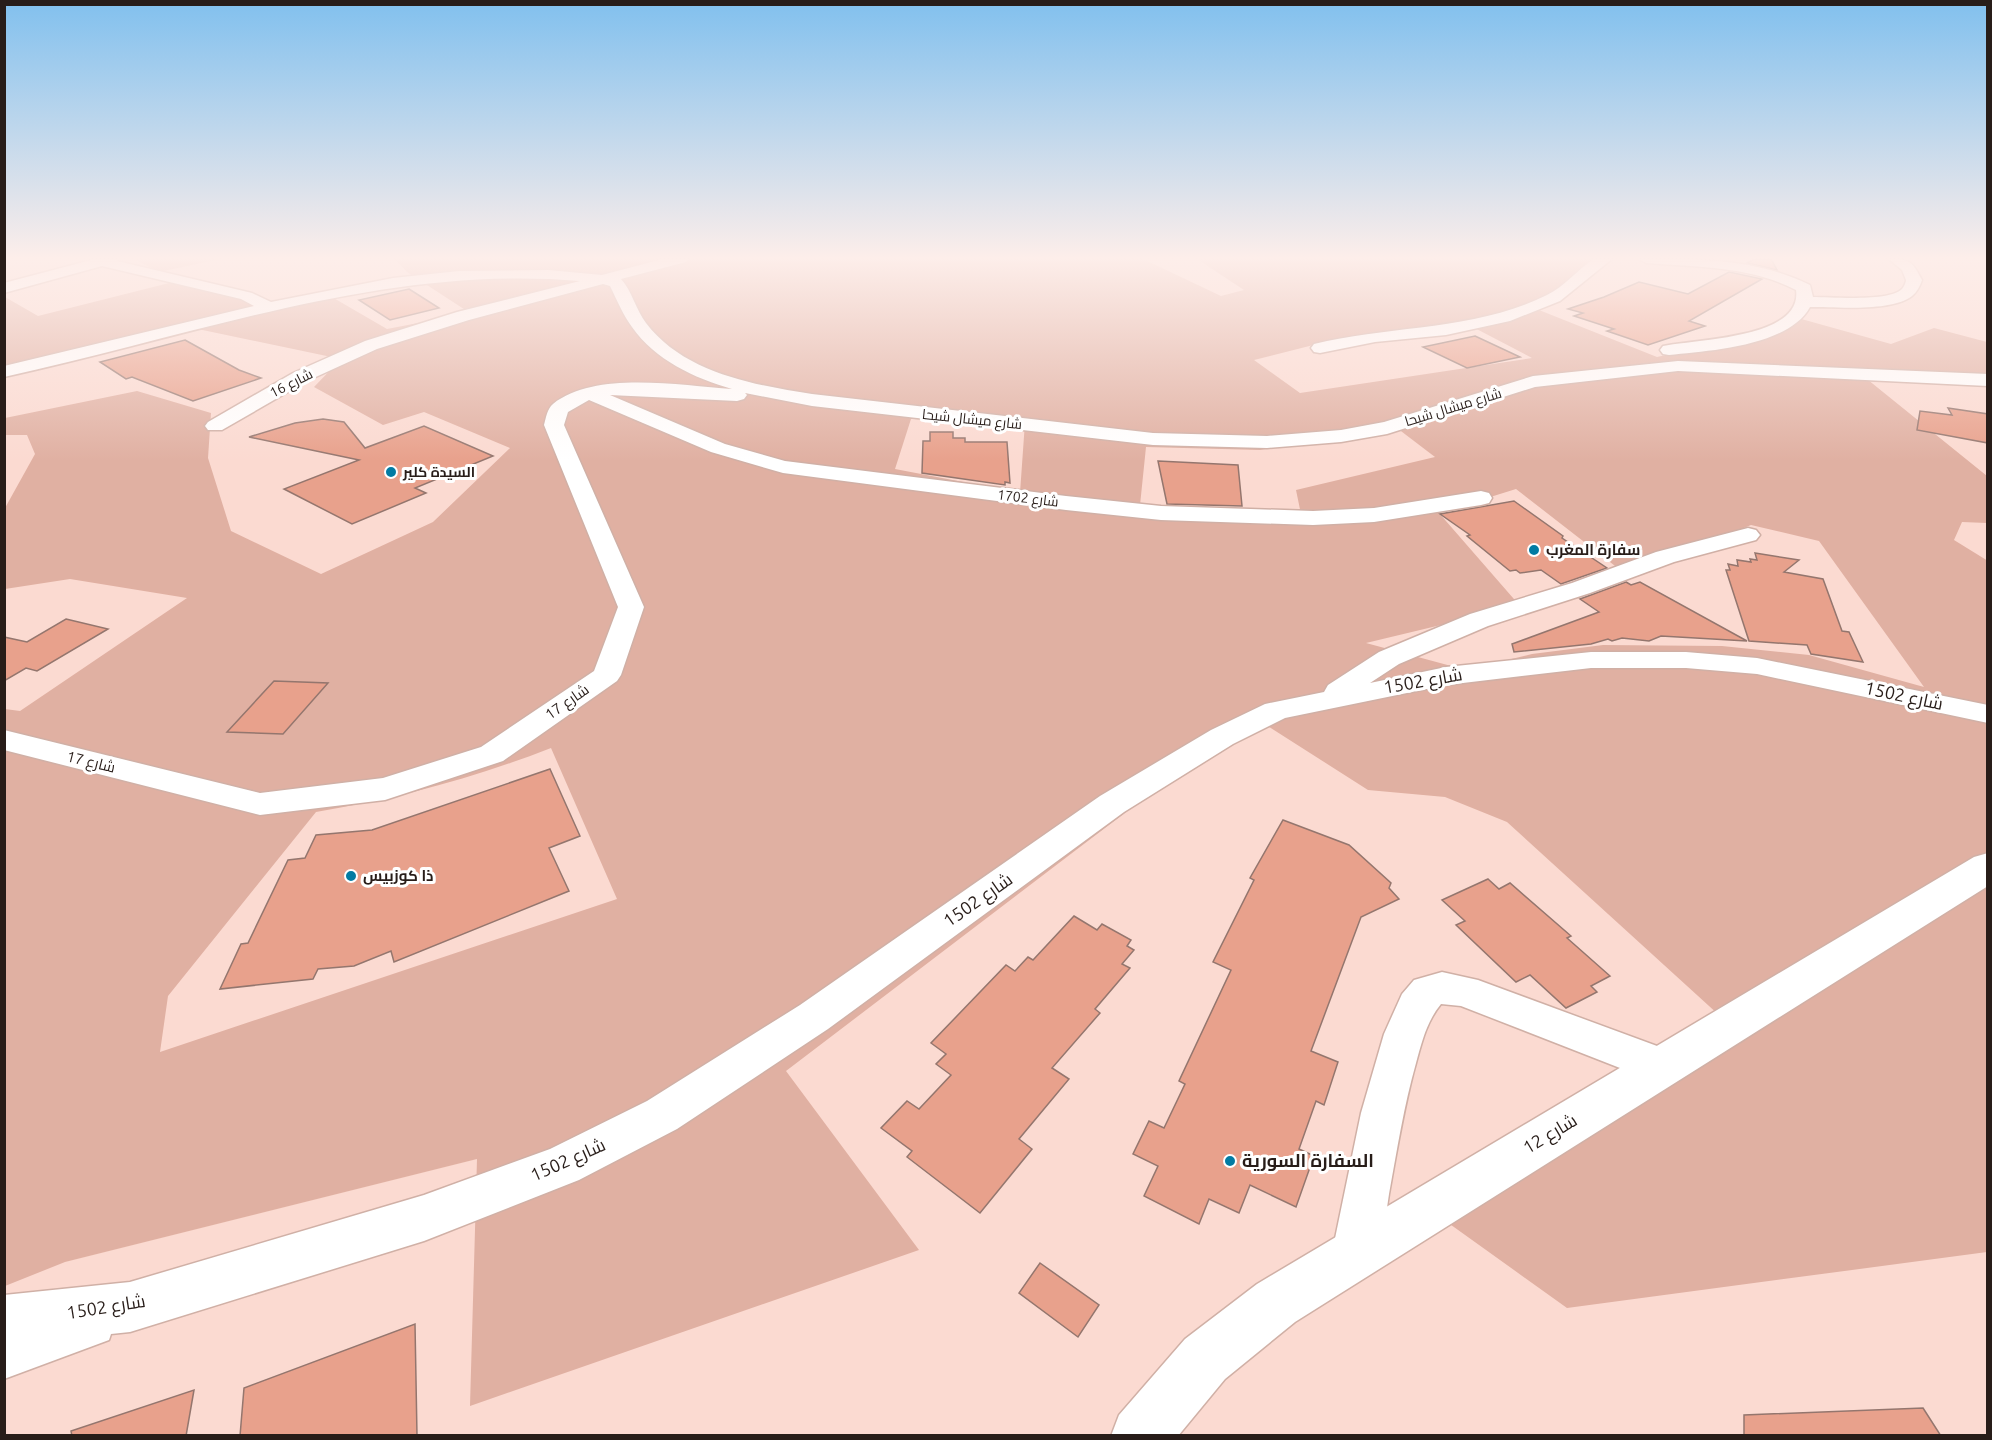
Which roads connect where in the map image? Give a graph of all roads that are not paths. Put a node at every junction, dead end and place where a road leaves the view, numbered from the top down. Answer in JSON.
{"nodes":[{"id":1,"x":187,"y":326,"type":"edge"},
{"id":2,"x":431,"y":326,"type":"edge"},
{"id":3,"x":640,"y":326,"type":"edge"},
{"id":4,"x":1463,"y":326,"type":"edge"},
{"id":5,"x":1780,"y":326,"type":"edge"},
{"id":6,"x":1320,"y":348,"type":"dead end"},
{"id":7,"x":4,"y":372,"type":"edge"},
{"id":8,"x":1988,"y":380,"type":"edge"},
{"id":9,"x":1533,"y":382,"type":"junction"},
{"id":10,"x":588,"y":393,"type":"junction"},
{"id":11,"x":812,"y":400,"type":"junction"},
{"id":12,"x":215,"y":426,"type":"dead end"},
{"id":13,"x":1481,"y":498,"type":"dead end"},
{"id":14,"x":1748,"y":535,"type":"dead end"},
{"id":15,"x":1324,"y":700,"type":"junction"},
{"id":16,"x":1988,"y":714,"type":"edge"},
{"id":17,"x":4,"y":740,"type":"edge"},
{"id":18,"x":1988,"y":867,"type":"edge"},
{"id":19,"x":1661,"y":1066,"type":"junction"},
{"id":20,"x":1356,"y":1253,"type":"junction"},
{"id":21,"x":130,"y":1307,"type":"junction"},
{"id":22,"x":4,"y":1320,"type":"edge"},
{"id":23,"x":4,"y":1354,"type":"edge"},
{"id":24,"x":1140,"y":1436,"type":"edge"}],
"edges":[{"from":1,"to":7,"type":"street"},
{"from":2,"to":12,"type":"street","name":"شارع 16"},
{"from":3,"to":11,"type":"street","name":"شارع ميشال شيحا"},
{"from":4,"to":6,"type":"street"},
{"from":5,"to":9,"type":"street"},
{"from":8,"to":9,"type":"street","name":"شارع ميشال شيحا"},
{"from":9,"to":11,"type":"street","name":"شارع ميشال شيحا"},
{"from":10,"to":11,"type":"street","name":"شارع 17"},
{"from":10,"to":13,"type":"street","name":"شارع 1702"},
{"from":10,"to":17,"type":"street","name":"شارع 17"},
{"from":14,"to":15,"type":"street"},
{"from":15,"to":16,"type":"street","name":"شارع 1502"},
{"from":15,"to":21,"type":"street","name":"شارع 1502"},
{"from":18,"to":19,"type":"main road","name":"شارع 12"},
{"from":19,"to":20,"type":"main road","name":"شارع 12"},
{"from":19,"to":20,"type":"street"},
{"from":20,"to":24,"type":"main road","name":"شارع 12"},
{"from":21,"to":22,"type":"street","name":"شارع 1502"},
{"from":21,"to":23,"type":"street"}]}
